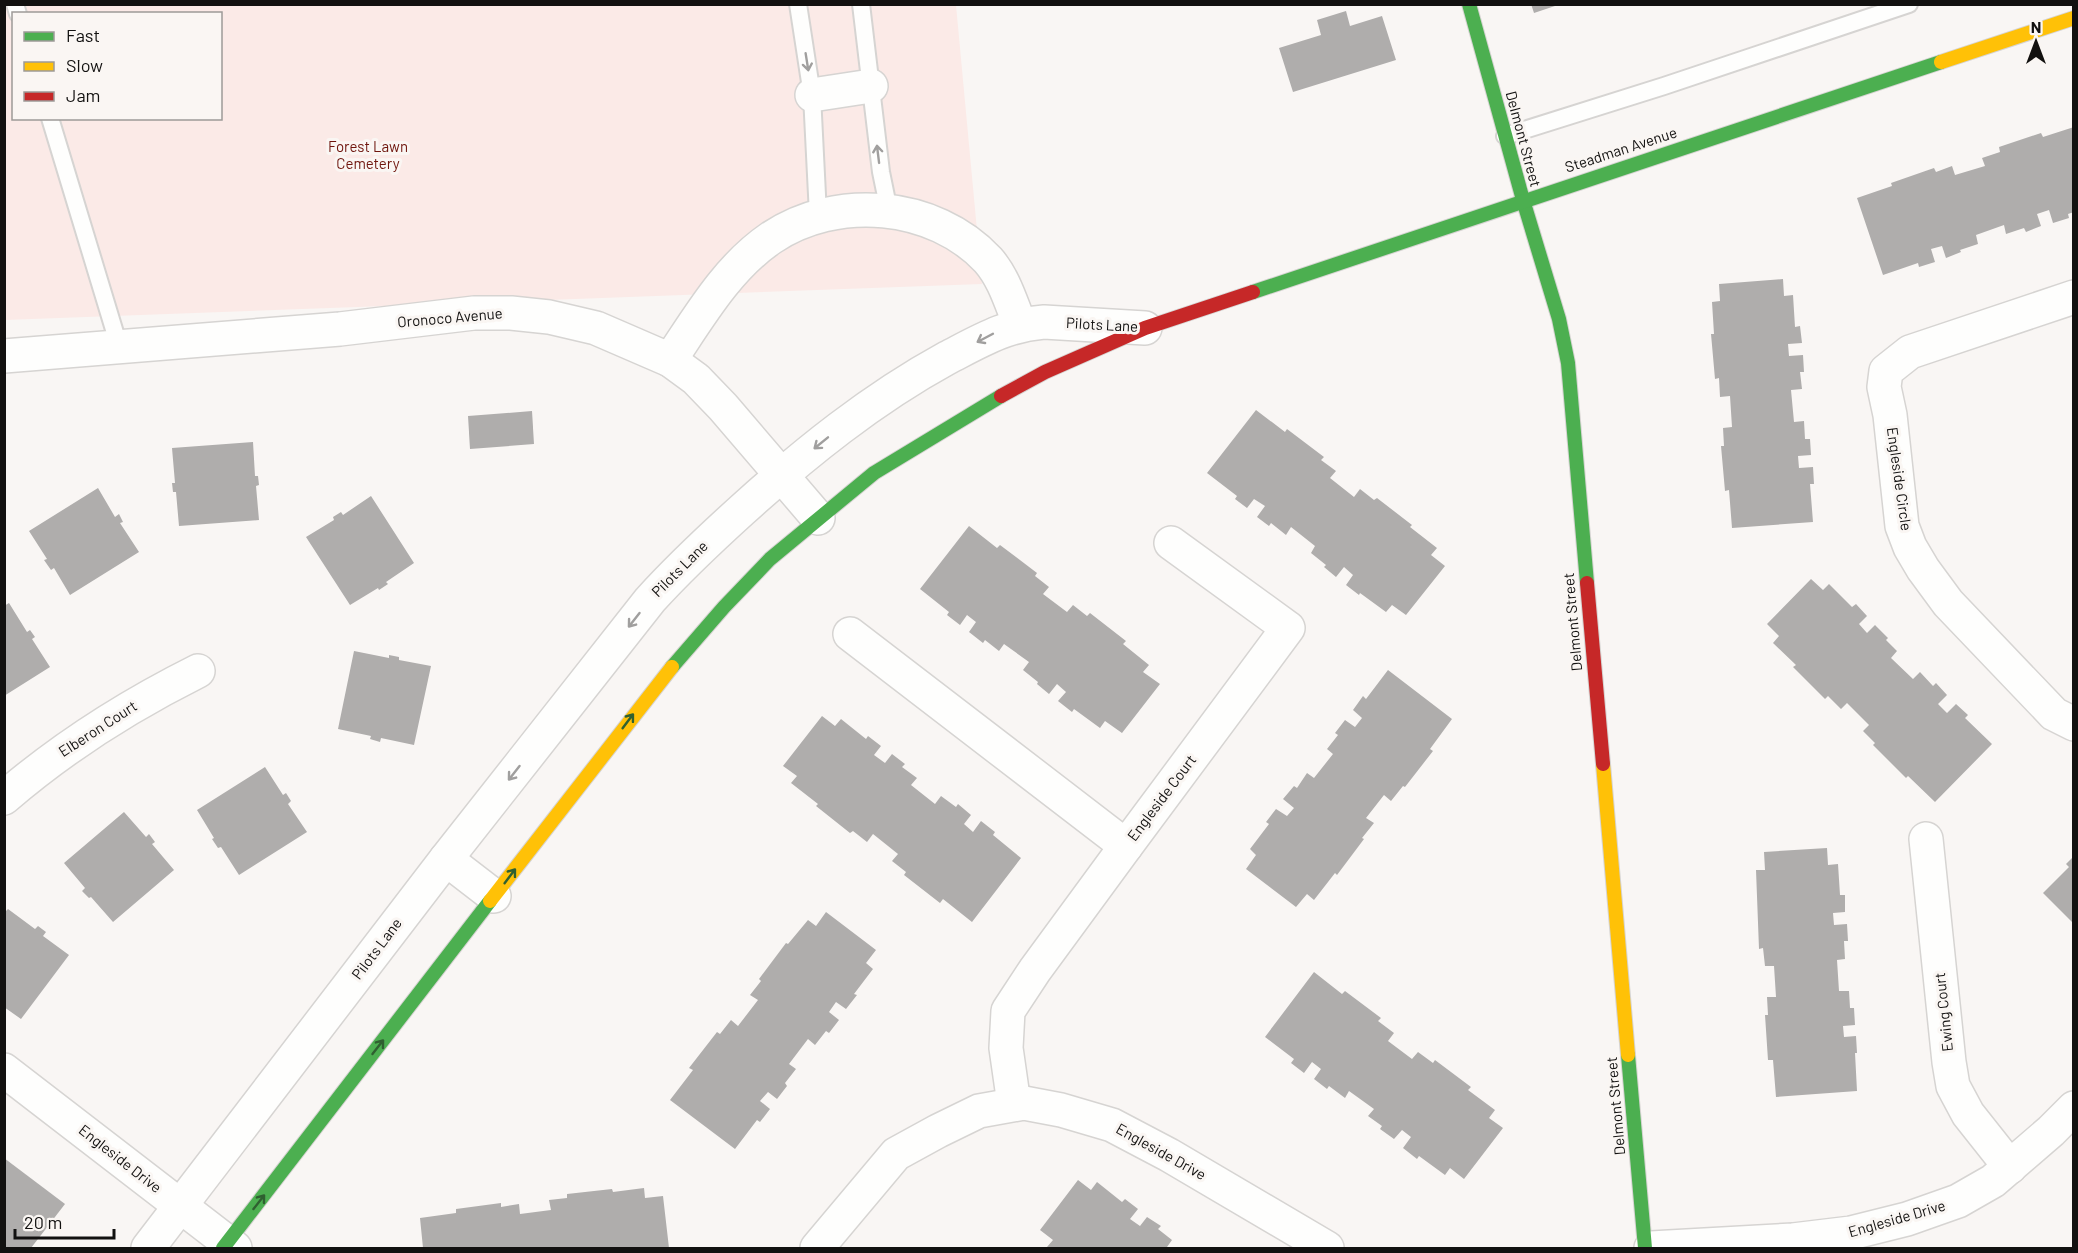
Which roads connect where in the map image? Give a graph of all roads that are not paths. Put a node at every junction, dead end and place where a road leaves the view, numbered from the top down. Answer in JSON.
{"nodes":[{"id":1,"x":798,"y":4,"type":"edge"},
{"id":2,"x":861,"y":4,"type":"edge"},
{"id":3,"x":1469,"y":4,"type":"edge"},
{"id":4,"x":1909,"y":4,"type":"edge"},
{"id":5,"x":2073,"y":18,"type":"edge"},
{"id":6,"x":871,"y":86,"type":"junction"},
{"id":7,"x":812,"y":95,"type":"junction"},
{"id":8,"x":51,"y":120,"type":"edge"},
{"id":9,"x":1505,"y":136,"type":"junction"},
{"id":10,"x":1523,"y":200,"type":"junction"},
{"id":11,"x":889,"y":211,"type":"junction"},
{"id":12,"x":819,"y":215,"type":"junction"},
{"id":13,"x":2073,"y":297,"type":"edge"},
{"id":14,"x":1020,"y":326,"type":"junction"},
{"id":15,"x":1145,"y":328,"type":"junction"},
{"id":16,"x":119,"y":346,"type":"junction"},
{"id":17,"x":4,"y":356,"type":"edge"},
{"id":18,"x":670,"y":360,"type":"junction"},
{"id":19,"x":780,"y":476,"type":"junction"},
{"id":20,"x":819,"y":518,"type":"junction"},
{"id":21,"x":1172,"y":543,"type":"dead end"},
{"id":22,"x":850,"y":634,"type":"dead end"},
{"id":23,"x":198,"y":671,"type":"dead end"},
{"id":24,"x":2073,"y":724,"type":"edge"},
{"id":25,"x":4,"y":798,"type":"edge"},
{"id":26,"x":1926,"y":839,"type":"dead end"},
{"id":27,"x":1126,"y":846,"type":"junction"},
{"id":28,"x":446,"y":859,"type":"junction"},
{"id":29,"x":494,"y":896,"type":"junction"},
{"id":30,"x":4,"y":1070,"type":"edge"},
{"id":31,"x":1014,"y":1104,"type":"junction"},
{"id":32,"x":2073,"y":1108,"type":"edge"},
{"id":33,"x":2010,"y":1167,"type":"junction"},
{"id":34,"x":180,"y":1206,"type":"junction"},
{"id":35,"x":229,"y":1247,"type":"edge"},
{"id":36,"x":148,"y":1248,"type":"edge"},
{"id":37,"x":817,"y":1248,"type":"edge"},
{"id":38,"x":1327,"y":1248,"type":"edge"},
{"id":39,"x":1645,"y":1248,"type":"edge"},
{"id":40,"x":1651,"y":1248,"type":"edge"}],
"edges":[{"from":1,"to":7,"type":"lane","one_way":true},
{"from":2,"to":6,"type":"lane"},
{"from":3,"to":9,"type":"street","name":"Delmont Street"},
{"from":4,"to":9,"type":"lane"},
{"from":5,"to":10,"type":"street","name":"Steadman Avenue"},
{"from":6,"to":7,"type":"street"},
{"from":11,"to":6,"type":"lane","one_way":true},
{"from":7,"to":12,"type":"lane"},
{"from":8,"to":16,"type":"lane"},
{"from":9,"to":10,"type":"street","name":"Delmont Street"},
{"from":10,"to":15,"type":"street","name":"Steadman Avenue"},
{"from":10,"to":39,"type":"street","name":"Delmont Street"},
{"from":11,"to":12,"type":"street"},
{"from":11,"to":14,"type":"street"},
{"from":12,"to":18,"type":"street"},
{"from":13,"to":24,"type":"street","name":"Engleside Circle"},
{"from":14,"to":15,"type":"street","name":"Pilots Lane"},
{"from":14,"to":19,"type":"street","name":"Pilots Lane","one_way":true},
{"from":15,"to":20,"type":"street","name":"Pilots Lane"},
{"from":16,"to":17,"type":"street","name":"Oronoco Avenue"},
{"from":16,"to":18,"type":"street","name":"Oronoco Avenue"},
{"from":18,"to":19,"type":"street","name":"Oronoco Avenue"},
{"from":19,"to":20,"type":"street","name":"Oronoco Avenue"},
{"from":19,"to":28,"type":"street","name":"Pilots Lane","one_way":true},
{"from":29,"to":20,"type":"street","name":"Pilots Lane","one_way":true},
{"from":21,"to":27,"type":"street","name":"Engleside Court"},
{"from":22,"to":27,"type":"street"},
{"from":23,"to":25,"type":"street","name":"Elberon Court"},
{"from":26,"to":33,"type":"street","name":"Ewing Court"},
{"from":27,"to":31,"type":"street","name":"Engleside Court"},
{"from":28,"to":29,"type":"street"},
{"from":28,"to":34,"type":"street","name":"Pilots Lane"},
{"from":35,"to":29,"type":"street","name":"Pilots Lane","one_way":true},
{"from":30,"to":34,"type":"street","name":"Engleside Drive"},
{"from":31,"to":37,"type":"street","name":"Engleside Drive"},
{"from":31,"to":38,"type":"street","name":"Engleside Drive"},
{"from":32,"to":33,"type":"street","name":"Engleside Drive"},
{"from":33,"to":40,"type":"street","name":"Engleside Drive"},
{"from":34,"to":35,"type":"street","name":"Engleside Drive"},
{"from":34,"to":36,"type":"street","name":"Pilots Lane"}]}
